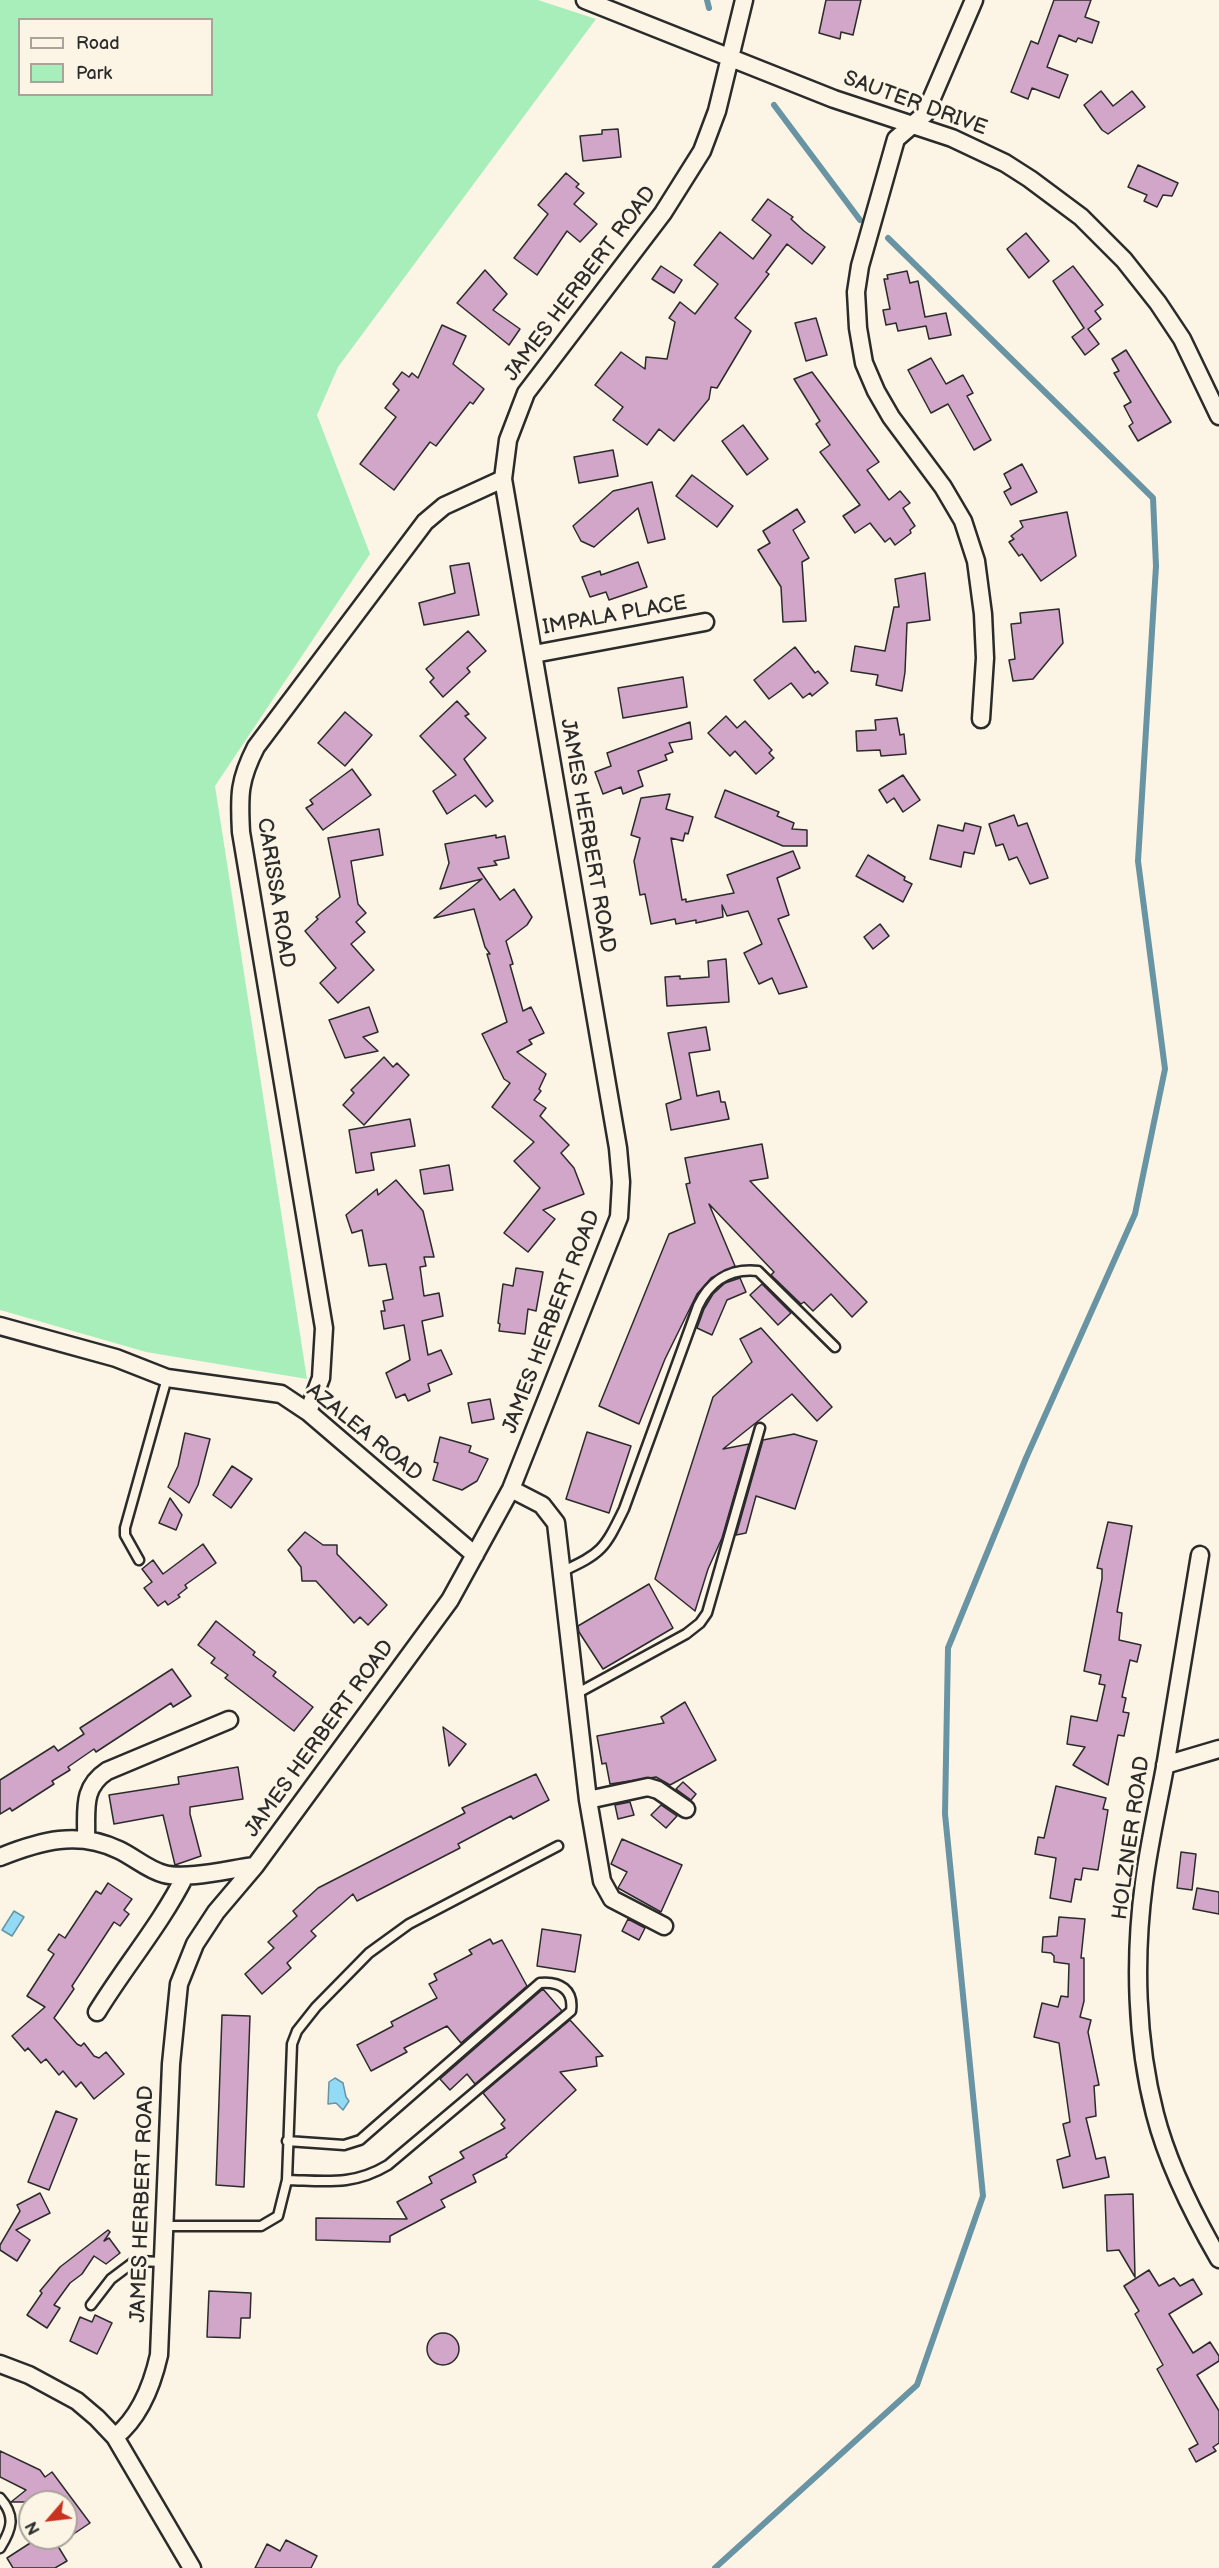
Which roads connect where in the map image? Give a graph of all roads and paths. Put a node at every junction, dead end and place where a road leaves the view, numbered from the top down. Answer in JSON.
{"nodes":[{"id":1,"x":585,"y":0,"type":"edge"},
{"id":2,"x":744,"y":0,"type":"edge"},
{"id":3,"x":968,"y":3,"type":"edge"},
{"id":4,"x":729,"y":58,"type":"junction"},
{"id":5,"x":911,"y":126,"type":"junction"},
{"id":6,"x":1219,"y":416,"type":"edge"},
{"id":7,"x":503,"y":479,"type":"junction"},
{"id":8,"x":705,"y":622,"type":"dead end"},
{"id":9,"x":534,"y":654,"type":"junction"},
{"id":10,"x":981,"y":719,"type":"dead end"},
{"id":11,"x":0,"y":1326,"type":"edge"},
{"id":12,"x":835,"y":1347,"type":"dead end"},
{"id":13,"x":167,"y":1378,"type":"junction"},
{"id":14,"x":308,"y":1412,"type":"junction"},
{"id":15,"x":760,"y":1428,"type":"dead end"},
{"id":16,"x":511,"y":1489,"type":"junction"},
{"id":17,"x":475,"y":1555,"type":"junction"},
{"id":18,"x":1200,"y":1556,"type":"dead end"},
{"id":19,"x":139,"y":1560,"type":"dead end"},
{"id":20,"x":561,"y":1572,"type":"junction"},
{"id":21,"x":576,"y":1695,"type":"junction"},
{"id":22,"x":229,"y":1720,"type":"dead end"},
{"id":23,"x":1219,"y":1749,"type":"edge"},
{"id":24,"x":1165,"y":1765,"type":"junction"},
{"id":25,"x":588,"y":1800,"type":"junction"},
{"id":26,"x":686,"y":1809,"type":"dead end"},
{"id":27,"x":86,"y":1838,"type":"junction"},
{"id":28,"x":558,"y":1846,"type":"dead end"},
{"id":29,"x":0,"y":1857,"type":"edge"},
{"id":30,"x":255,"y":1866,"type":"junction"},
{"id":31,"x":185,"y":1876,"type":"junction"},
{"id":32,"x":664,"y":1926,"type":"dead end"},
{"id":33,"x":97,"y":2012,"type":"dead end"},
{"id":34,"x":287,"y":2141,"type":"junction"},
{"id":35,"x":286,"y":2180,"type":"junction"},
{"id":36,"x":165,"y":2226,"type":"junction"},
{"id":37,"x":1219,"y":2259,"type":"edge"},
{"id":38,"x":164,"y":2262,"type":"junction"},
{"id":39,"x":91,"y":2305,"type":"dead end"},
{"id":40,"x":0,"y":2364,"type":"edge"},
{"id":41,"x":115,"y":2438,"type":"junction"},
{"id":42,"x":0,"y":2498,"type":"edge"},
{"id":43,"x":0,"y":2548,"type":"edge"},
{"id":44,"x":189,"y":2567,"type":"edge"}],
"edges":[{"from":1,"to":4,"type":"street","name":"SAUTER DRIVE"},
{"from":2,"to":4,"type":"street","name":"JAMES HERBERT ROAD"},
{"from":3,"to":5,"type":"street"},
{"from":4,"to":5,"type":"street","name":"SAUTER DRIVE"},
{"from":4,"to":7,"type":"street","name":"JAMES HERBERT ROAD"},
{"from":5,"to":6,"type":"street","name":"SAUTER DRIVE"},
{"from":5,"to":10,"type":"street"},
{"from":7,"to":9,"type":"street","name":"JAMES HERBERT ROAD"},
{"from":7,"to":14,"type":"street","name":"CARISSA ROAD"},
{"from":8,"to":9,"type":"street","name":"IMPALA PLACE"},
{"from":9,"to":16,"type":"street","name":"JAMES HERBERT ROAD"},
{"from":11,"to":13,"type":"street","name":"AZALEA ROAD"},
{"from":12,"to":20,"type":"lane"},
{"from":13,"to":14,"type":"street","name":"AZALEA ROAD"},
{"from":13,"to":19,"type":"lane"},
{"from":14,"to":17,"type":"street","name":"AZALEA ROAD"},
{"from":15,"to":21,"type":"lane"},
{"from":16,"to":17,"type":"street","name":"JAMES HERBERT ROAD"},
{"from":16,"to":20,"type":"street"},
{"from":17,"to":30,"type":"street","name":"JAMES HERBERT ROAD"},
{"from":18,"to":24,"type":"street","name":"HOLZNER ROAD"},
{"from":20,"to":21,"type":"street"},
{"from":21,"to":25,"type":"street"},
{"from":22,"to":27,"type":"street"},
{"from":23,"to":24,"type":"street"},
{"from":24,"to":37,"type":"street","name":"HOLZNER ROAD"},
{"from":25,"to":26,"type":"street"},
{"from":25,"to":32,"type":"street"},
{"from":27,"to":29,"type":"street"},
{"from":27,"to":31,"type":"street"},
{"from":28,"to":34,"type":"lane"},
{"from":30,"to":31,"type":"street"},
{"from":30,"to":36,"type":"street","name":"JAMES HERBERT ROAD"},
{"from":31,"to":33,"type":"street"},
{"from":34,"to":35,"type":"lane"},
{"from":34,"to":35,"type":"lane"},
{"from":35,"to":36,"type":"lane"},
{"from":36,"to":38,"type":"street","name":"JAMES HERBERT ROAD"},
{"from":38,"to":39,"type":"lane"},
{"from":38,"to":41,"type":"street","name":"JAMES HERBERT ROAD"},
{"from":40,"to":41,"type":"street"},
{"from":41,"to":44,"type":"street"},
{"from":42,"to":43,"type":"lane"}]}
